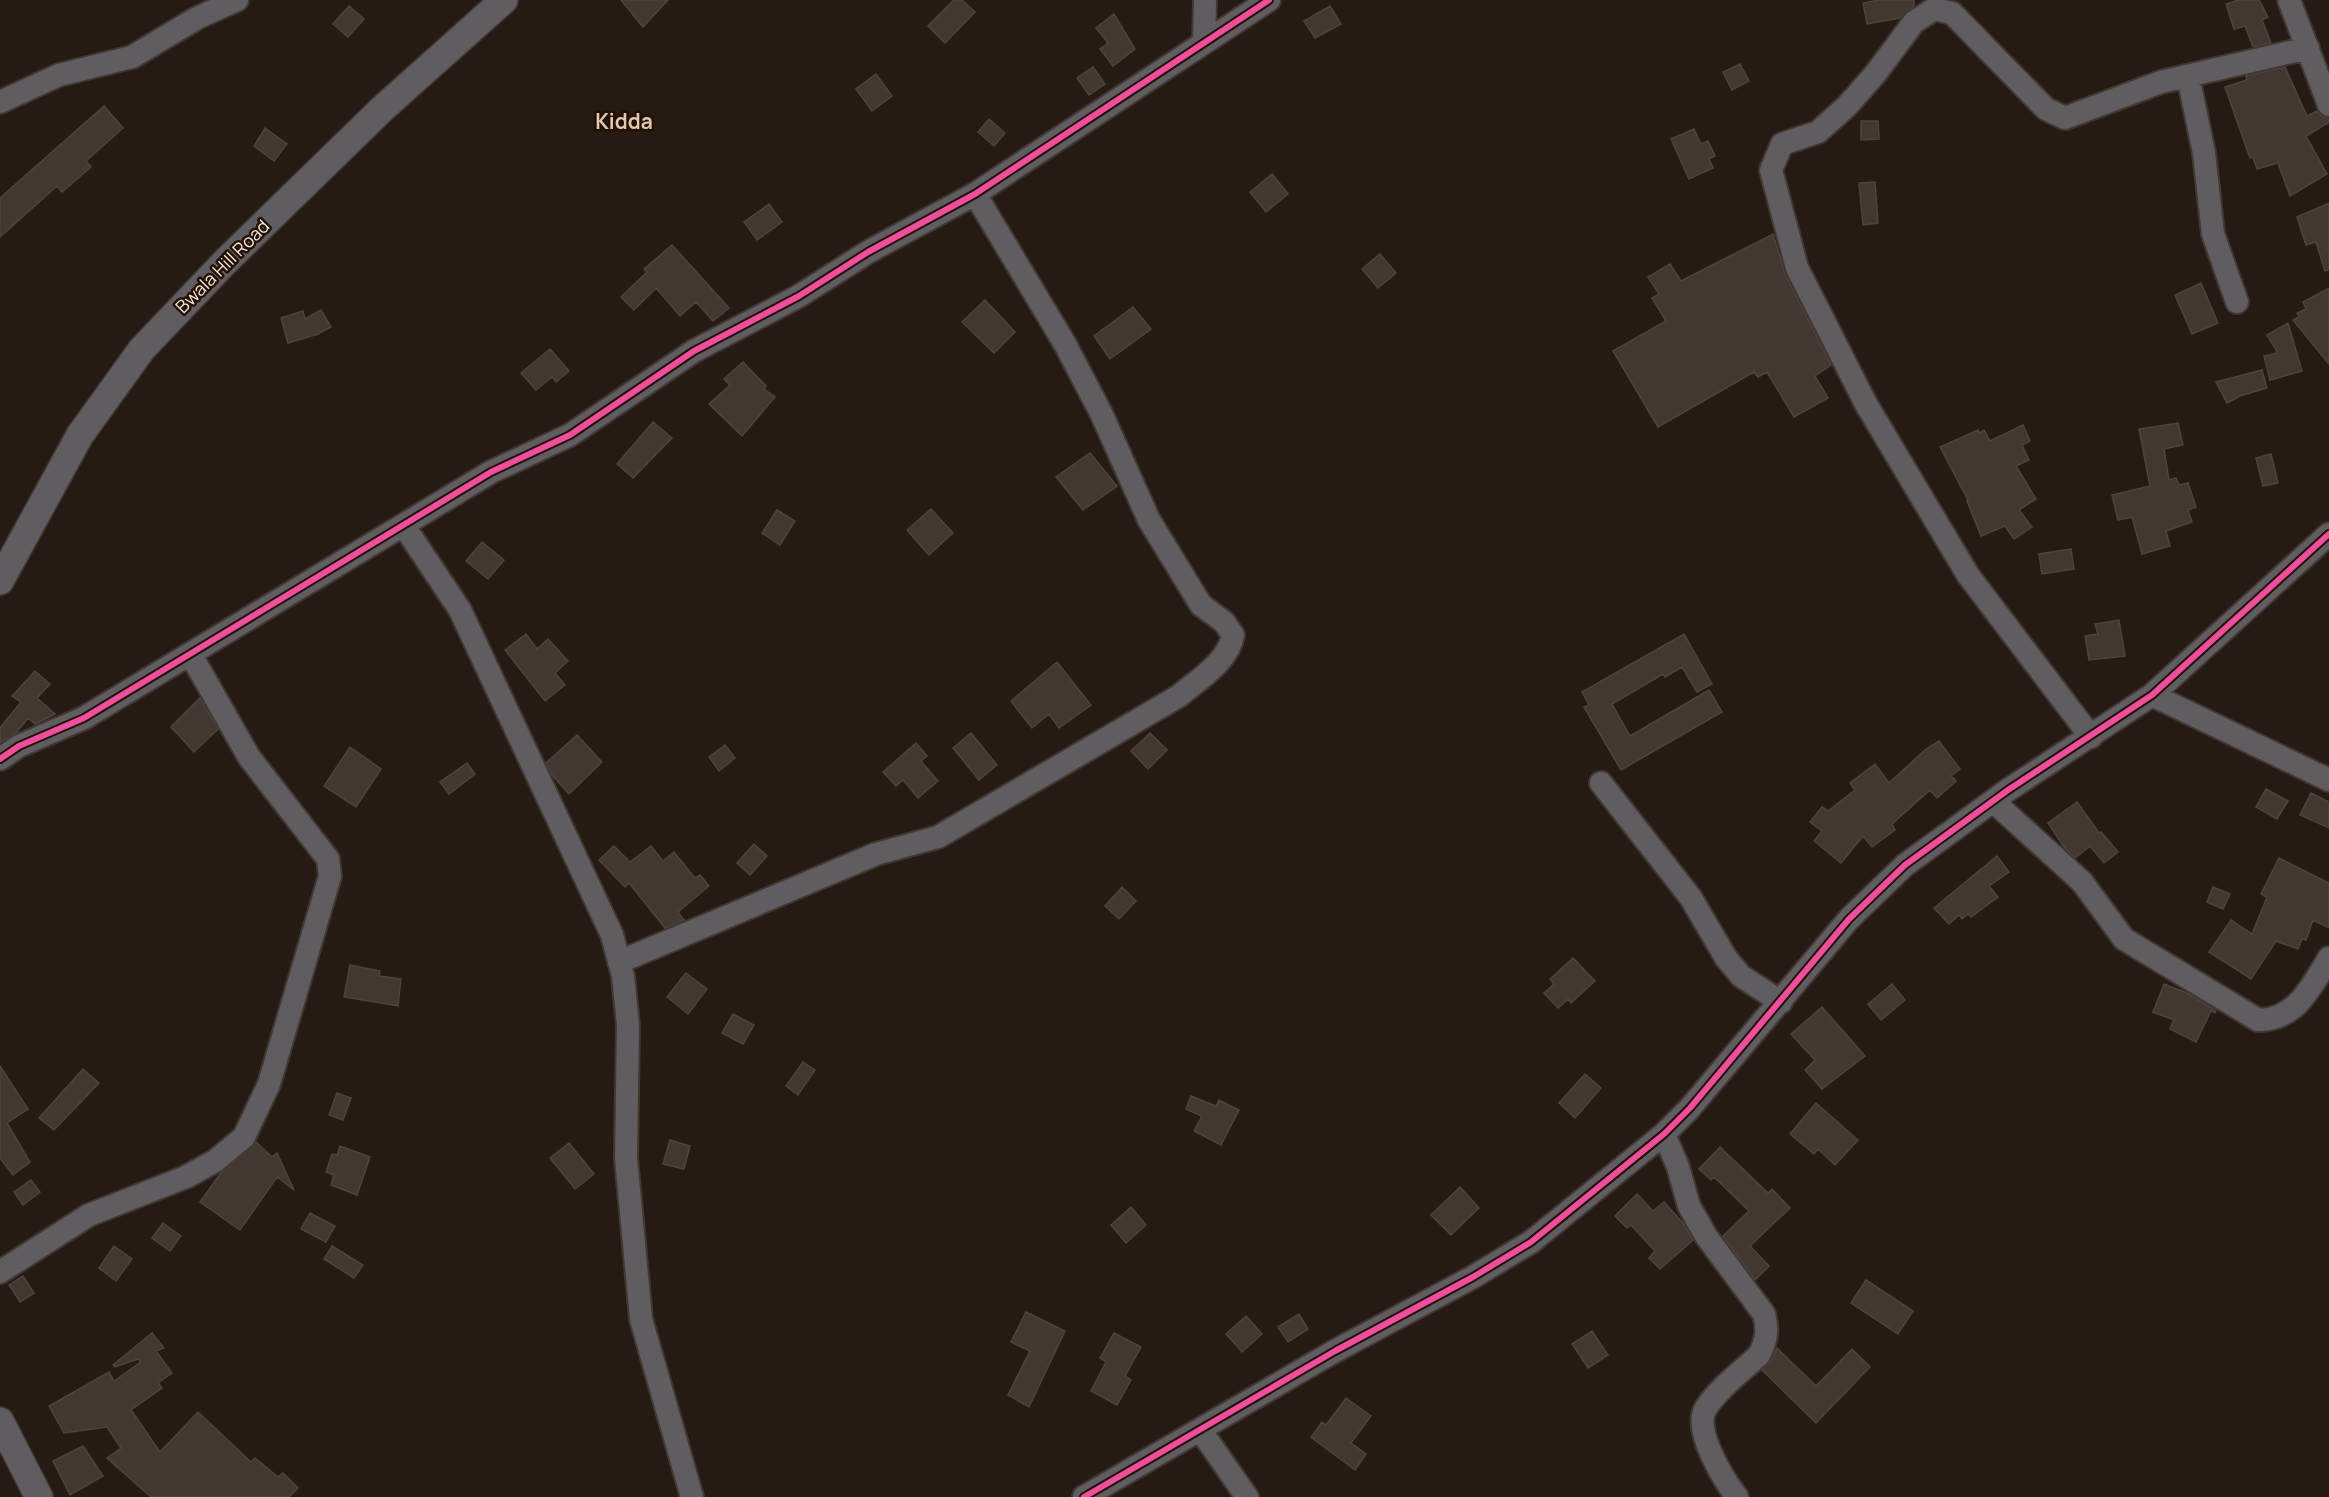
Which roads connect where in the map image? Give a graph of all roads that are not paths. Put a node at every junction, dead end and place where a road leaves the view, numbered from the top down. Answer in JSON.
{"nodes":[{"id":1,"x":237,"y":0,"type":"edge"},
{"id":2,"x":504,"y":0,"type":"edge"},
{"id":3,"x":1205,"y":0,"type":"edge"},
{"id":4,"x":1269,"y":0,"type":"edge"},
{"id":5,"x":2289,"y":0,"type":"edge"},
{"id":6,"x":1204,"y":43,"type":"junction"},
{"id":7,"x":2308,"y":48,"type":"junction"},
{"id":8,"x":2188,"y":76,"type":"junction"},
{"id":9,"x":0,"y":102,"type":"edge"},
{"id":10,"x":2329,"y":105,"type":"edge"},
{"id":11,"x":975,"y":194,"type":"junction"},
{"id":12,"x":2237,"y":302,"type":"dead end"},
{"id":13,"x":404,"y":526,"type":"junction"},
{"id":14,"x":2329,"y":534,"type":"edge"},
{"id":15,"x":0,"y":581,"type":"edge"},
{"id":16,"x":191,"y":655,"type":"junction"},
{"id":17,"x":2152,"y":695,"type":"junction"},
{"id":18,"x":2091,"y":737,"type":"junction"},
{"id":19,"x":0,"y":759,"type":"edge"},
{"id":20,"x":2329,"y":780,"type":"edge"},
{"id":21,"x":1601,"y":783,"type":"dead end"},
{"id":22,"x":1993,"y":801,"type":"junction"},
{"id":23,"x":2329,"y":958,"type":"edge"},
{"id":24,"x":619,"y":962,"type":"junction"},
{"id":25,"x":1781,"y":1002,"type":"junction"},
{"id":26,"x":1664,"y":1134,"type":"junction"},
{"id":27,"x":0,"y":1272,"type":"edge"},
{"id":28,"x":0,"y":1421,"type":"edge"},
{"id":29,"x":1202,"y":1431,"type":"junction"},
{"id":30,"x":39,"y":1497,"type":"edge"},
{"id":31,"x":692,"y":1497,"type":"edge"},
{"id":32,"x":1083,"y":1497,"type":"edge"},
{"id":33,"x":1247,"y":1497,"type":"edge"},
{"id":34,"x":1737,"y":1497,"type":"edge"}],
"edges":[{"from":1,"to":9,"type":"street"},
{"from":2,"to":15,"type":"street","name":"Bwala Hill Road"},
{"from":3,"to":6,"type":"street"},
{"from":4,"to":6,"type":"street"},
{"from":5,"to":7,"type":"street"},
{"from":6,"to":11,"type":"street"},
{"from":7,"to":8,"type":"street"},
{"from":7,"to":10,"type":"street"},
{"from":8,"to":12,"type":"street"},
{"from":8,"to":18,"type":"street"},
{"from":11,"to":13,"type":"street"},
{"from":11,"to":24,"type":"street"},
{"from":13,"to":16,"type":"street"},
{"from":13,"to":24,"type":"street"},
{"from":14,"to":17,"type":"street"},
{"from":16,"to":19,"type":"street"},
{"from":16,"to":27,"type":"street"},
{"from":17,"to":18,"type":"street"},
{"from":17,"to":20,"type":"street"},
{"from":18,"to":22,"type":"street"},
{"from":21,"to":25,"type":"street"},
{"from":22,"to":23,"type":"street"},
{"from":22,"to":25,"type":"street"},
{"from":24,"to":31,"type":"street"},
{"from":25,"to":26,"type":"street"},
{"from":26,"to":29,"type":"street"},
{"from":26,"to":34,"type":"street"},
{"from":28,"to":30,"type":"street"},
{"from":29,"to":32,"type":"street"},
{"from":29,"to":33,"type":"street"}]}
